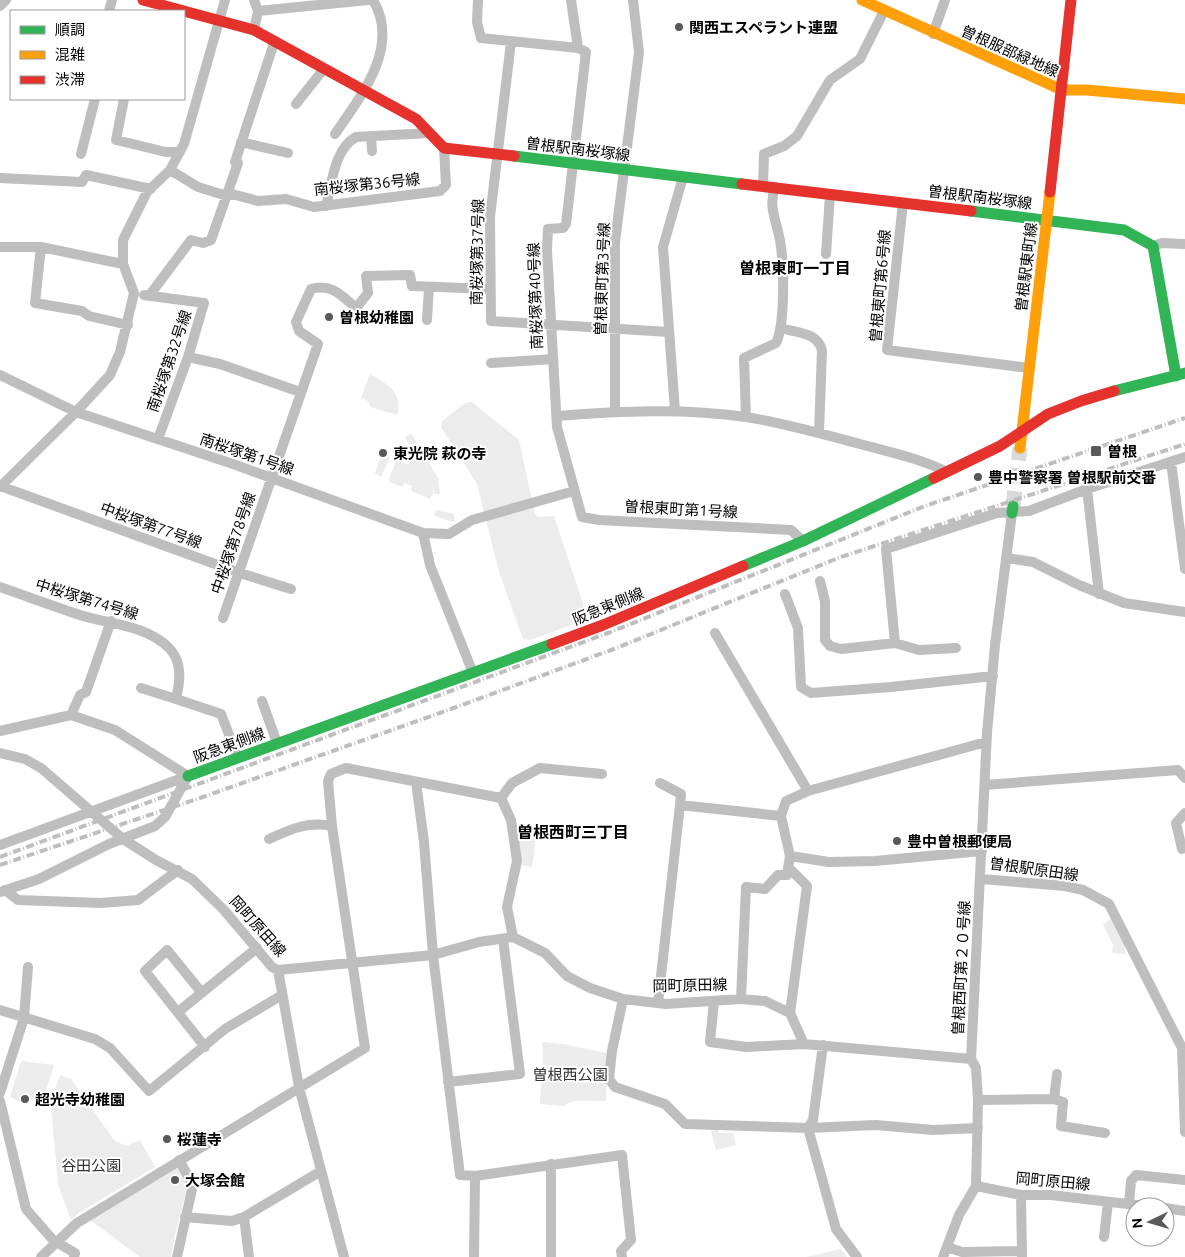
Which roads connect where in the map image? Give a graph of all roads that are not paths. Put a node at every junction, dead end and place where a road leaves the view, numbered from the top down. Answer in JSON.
{"nodes":[{"id":1,"x":6,"y":0,"type":"edge"},
{"id":2,"x":143,"y":0,"type":"edge"},
{"id":3,"x":225,"y":0,"type":"edge"},
{"id":4,"x":254,"y":0,"type":"edge"},
{"id":5,"x":368,"y":0,"type":"edge"},
{"id":6,"x":373,"y":0,"type":"edge"},
{"id":7,"x":478,"y":0,"type":"edge"},
{"id":8,"x":571,"y":0,"type":"edge"},
{"id":9,"x":633,"y":0,"type":"edge"},
{"id":10,"x":862,"y":0,"type":"edge"},
{"id":11,"x":945,"y":0,"type":"edge"},
{"id":12,"x":1071,"y":0,"type":"edge"},
{"id":13,"x":0,"y":6,"type":"edge"},
{"id":14,"x":180,"y":10,"type":"edge"},
{"id":15,"x":185,"y":11,"type":"edge"},
{"id":16,"x":258,"y":11,"type":"junction"},
{"id":17,"x":884,"y":11,"type":"junction"},
{"id":18,"x":220,"y":21,"type":"junction"},
{"id":19,"x":254,"y":30,"type":"junction"},
{"id":20,"x":933,"y":34,"type":"junction"},
{"id":21,"x":511,"y":42,"type":"junction"},
{"id":22,"x":274,"y":43,"type":"junction"},
{"id":23,"x":578,"y":48,"type":"junction"},
{"id":24,"x":323,"y":70,"type":"junction"},
{"id":25,"x":1062,"y":90,"type":"junction"},
{"id":26,"x":364,"y":92,"type":"junction"},
{"id":27,"x":1185,"y":99,"type":"edge"},
{"id":28,"x":95,"y":100,"type":"edge"},
{"id":29,"x":124,"y":100,"type":"edge"},
{"id":30,"x":296,"y":104,"type":"dead end"},
{"id":31,"x":429,"y":132,"type":"junction"},
{"id":32,"x":335,"y":134,"type":"dead end"},
{"id":33,"x":371,"y":136,"type":"junction"},
{"id":34,"x":241,"y":142,"type":"junction"},
{"id":35,"x":444,"y":148,"type":"junction"},
{"id":36,"x":372,"y":151,"type":"dead end"},
{"id":37,"x":180,"y":152,"type":"junction"},
{"id":38,"x":288,"y":153,"type":"dead end"},
{"id":39,"x":81,"y":154,"type":"dead end"},
{"id":40,"x":498,"y":154,"type":"junction"},
{"id":41,"x":574,"y":164,"type":"junction"},
{"id":42,"x":170,"y":170,"type":"junction"},
{"id":43,"x":625,"y":170,"type":"junction"},
{"id":44,"x":683,"y":177,"type":"junction"},
{"id":45,"x":0,"y":178,"type":"edge"},
{"id":46,"x":769,"y":186,"type":"junction"},
{"id":47,"x":151,"y":189,"type":"junction"},
{"id":48,"x":830,"y":195,"type":"junction"},
{"id":49,"x":227,"y":196,"type":"junction"},
{"id":50,"x":903,"y":203,"type":"junction"},
{"id":51,"x":326,"y":206,"type":"junction"},
{"id":52,"x":1046,"y":220,"type":"junction"},
{"id":53,"x":1185,"y":244,"type":"edge"},
{"id":54,"x":1153,"y":246,"type":"junction"},
{"id":55,"x":0,"y":247,"type":"edge"},
{"id":56,"x":41,"y":247,"type":"junction"},
{"id":57,"x":826,"y":254,"type":"dead end"},
{"id":58,"x":123,"y":264,"type":"junction"},
{"id":59,"x":429,"y":287,"type":"junction"},
{"id":60,"x":490,"y":289,"type":"junction"},
{"id":61,"x":134,"y":293,"type":"junction"},
{"id":62,"x":149,"y":296,"type":"junction"},
{"id":63,"x":427,"y":320,"type":"dead end"},
{"id":64,"x":551,"y":323,"type":"junction"},
{"id":65,"x":128,"y":325,"type":"junction"},
{"id":66,"x":614,"y":328,"type":"junction"},
{"id":67,"x":781,"y":328,"type":"junction"},
{"id":68,"x":669,"y":332,"type":"junction"},
{"id":69,"x":188,"y":357,"type":"junction"},
{"id":70,"x":553,"y":359,"type":"junction"},
{"id":71,"x":491,"y":363,"type":"dead end"},
{"id":72,"x":1029,"y":368,"type":"junction"},
{"id":73,"x":0,"y":375,"type":"edge"},
{"id":74,"x":1181,"y":375,"type":"edge"},
{"id":75,"x":300,"y":392,"type":"junction"},
{"id":76,"x":615,"y":411,"type":"junction"},
{"id":77,"x":675,"y":411,"type":"junction"},
{"id":78,"x":76,"y":412,"type":"junction"},
{"id":79,"x":557,"y":416,"type":"junction"},
{"id":80,"x":746,"y":417,"type":"junction"},
{"id":81,"x":1024,"y":428,"type":"junction"},
{"id":82,"x":818,"y":433,"type":"junction"},
{"id":83,"x":158,"y":439,"type":"junction"},
{"id":84,"x":1020,"y":448,"type":"tunnel mouth"},
{"id":85,"x":1185,"y":457,"type":"edge"},
{"id":86,"x":1171,"y":462,"type":"junction"},
{"id":87,"x":947,"y":472,"type":"junction"},
{"id":88,"x":272,"y":479,"type":"junction"},
{"id":89,"x":0,"y":487,"type":"edge"},
{"id":90,"x":1087,"y":489,"type":"junction"},
{"id":91,"x":574,"y":490,"type":"junction"},
{"id":92,"x":1013,"y":509,"type":"junction"},
{"id":93,"x":423,"y":533,"type":"junction"},
{"id":94,"x":803,"y":541,"type":"junction"},
{"id":95,"x":1007,"y":558,"type":"junction"},
{"id":96,"x":1185,"y":569,"type":"edge"},
{"id":97,"x":240,"y":573,"type":"junction"},
{"id":98,"x":820,"y":581,"type":"dead end"},
{"id":99,"x":0,"y":586,"type":"edge"},
{"id":100,"x":291,"y":589,"type":"dead end"},
{"id":101,"x":785,"y":594,"type":"dead end"},
{"id":102,"x":1099,"y":594,"type":"junction"},
{"id":103,"x":1185,"y":612,"type":"edge"},
{"id":104,"x":223,"y":618,"type":"dead end"},
{"id":105,"x":112,"y":621,"type":"junction"},
{"id":106,"x":715,"y":633,"type":"dead end"},
{"id":107,"x":895,"y":643,"type":"junction"},
{"id":108,"x":956,"y":648,"type":"dead end"},
{"id":109,"x":473,"y":673,"type":"junction"},
{"id":110,"x":993,"y":676,"type":"junction"},
{"id":111,"x":141,"y":688,"type":"dead end"},
{"id":112,"x":176,"y":699,"type":"junction"},
{"id":113,"x":262,"y":701,"type":"dead end"},
{"id":114,"x":71,"y":715,"type":"junction"},
{"id":115,"x":0,"y":731,"type":"edge"},
{"id":116,"x":986,"y":742,"type":"junction"},
{"id":117,"x":277,"y":743,"type":"junction"},
{"id":118,"x":0,"y":753,"type":"edge"},
{"id":119,"x":238,"y":758,"type":"junction"},
{"id":120,"x":602,"y":774,"type":"dead end"},
{"id":121,"x":188,"y":776,"type":"junction"},
{"id":122,"x":1185,"y":778,"type":"edge"},
{"id":123,"x":416,"y":782,"type":"junction"},
{"id":124,"x":660,"y":783,"type":"dead end"},
{"id":125,"x":985,"y":784,"type":"junction"},
{"id":126,"x":808,"y":791,"type":"junction"},
{"id":127,"x":500,"y":798,"type":"junction"},
{"id":128,"x":680,"y":805,"type":"junction"},
{"id":129,"x":90,"y":811,"type":"junction"},
{"id":130,"x":1185,"y":813,"type":"edge"},
{"id":131,"x":781,"y":816,"type":"junction"},
{"id":132,"x":332,"y":826,"type":"junction"},
{"id":133,"x":123,"y":839,"type":"junction"},
{"id":134,"x":269,"y":839,"type":"dead end"},
{"id":135,"x":0,"y":845,"type":"edge"},
{"id":136,"x":1182,"y":849,"type":"dead end"},
{"id":137,"x":982,"y":851,"type":"junction"},
{"id":138,"x":790,"y":856,"type":"junction"},
{"id":139,"x":788,"y":867,"type":"junction"},
{"id":140,"x":178,"y":870,"type":"junction"},
{"id":141,"x":981,"y":880,"type":"junction"},
{"id":142,"x":3,"y":891,"type":"edge"},
{"id":143,"x":508,"y":938,"type":"junction"},
{"id":144,"x":257,"y":948,"type":"junction"},
{"id":145,"x":433,"y":955,"type":"junction"},
{"id":146,"x":352,"y":964,"type":"junction"},
{"id":147,"x":28,"y":968,"type":"dead end"},
{"id":148,"x":278,"y":970,"type":"junction"},
{"id":149,"x":202,"y":993,"type":"junction"},
{"id":150,"x":282,"y":995,"type":"junction"},
{"id":151,"x":623,"y":999,"type":"junction"},
{"id":152,"x":741,"y":999,"type":"junction"},
{"id":153,"x":714,"y":1001,"type":"junction"},
{"id":154,"x":658,"y":1003,"type":"junction"},
{"id":155,"x":0,"y":1010,"type":"edge"},
{"id":156,"x":178,"y":1012,"type":"junction"},
{"id":157,"x":790,"y":1012,"type":"junction"},
{"id":158,"x":24,"y":1018,"type":"junction"},
{"id":159,"x":804,"y":1044,"type":"junction"},
{"id":160,"x":823,"y":1045,"type":"junction"},
{"id":161,"x":205,"y":1047,"type":"junction"},
{"id":162,"x":1183,"y":1047,"type":"edge"},
{"id":163,"x":971,"y":1058,"type":"junction"},
{"id":164,"x":1058,"y":1074,"type":"dead end"},
{"id":165,"x":448,"y":1082,"type":"junction"},
{"id":166,"x":299,"y":1087,"type":"junction"},
{"id":167,"x":0,"y":1093,"type":"edge"},
{"id":168,"x":1054,"y":1099,"type":"junction"},
{"id":169,"x":978,"y":1100,"type":"junction"},
{"id":170,"x":0,"y":1101,"type":"edge"},
{"id":171,"x":808,"y":1128,"type":"junction"},
{"id":172,"x":978,"y":1128,"type":"junction"},
{"id":173,"x":1185,"y":1132,"type":"edge"},
{"id":174,"x":1105,"y":1133,"type":"dead end"},
{"id":175,"x":179,"y":1160,"type":"junction"},
{"id":176,"x":551,"y":1164,"type":"junction"},
{"id":177,"x":321,"y":1171,"type":"junction"},
{"id":178,"x":475,"y":1176,"type":"junction"},
{"id":179,"x":1185,"y":1180,"type":"edge"},
{"id":180,"x":976,"y":1186,"type":"junction"},
{"id":181,"x":1021,"y":1195,"type":"junction"},
{"id":182,"x":1130,"y":1197,"type":"edge"},
{"id":183,"x":1108,"y":1202,"type":"junction"},
{"id":184,"x":1125,"y":1204,"type":"edge"},
{"id":185,"x":185,"y":1217,"type":"junction"},
{"id":186,"x":244,"y":1217,"type":"junction"},
{"id":187,"x":1104,"y":1236,"type":"dead end"},
{"id":188,"x":57,"y":1242,"type":"junction"},
{"id":189,"x":945,"y":1252,"type":"edge"},
{"id":190,"x":1021,"y":1254,"type":"edge"},
{"id":191,"x":41,"y":1257,"type":"edge"},
{"id":192,"x":74,"y":1257,"type":"edge"},
{"id":193,"x":177,"y":1257,"type":"edge"},
{"id":194,"x":250,"y":1257,"type":"edge"},
{"id":195,"x":344,"y":1257,"type":"edge"},
{"id":196,"x":474,"y":1257,"type":"edge"},
{"id":197,"x":551,"y":1257,"type":"edge"},
{"id":198,"x":622,"y":1257,"type":"edge"},
{"id":199,"x":857,"y":1257,"type":"edge"}],
"edges":[{"from":1,"to":13,"type":"street"},
{"from":2,"to":14,"type":"street"},
{"from":3,"to":18,"type":"street"},
{"from":4,"to":16,"type":"street"},
{"from":5,"to":16,"type":"street"},
{"from":6,"to":26,"type":"street"},
{"from":7,"to":21,"type":"street"},
{"from":8,"to":23,"type":"street","name":"南桜塚第40号線"},
{"from":9,"to":43,"type":"street","name":"曽根東町第3号線"},
{"from":10,"to":17,"type":"street","name":"曽根服部緑地線"},
{"from":11,"to":20,"type":"street"},
{"from":12,"to":25,"type":"street","name":"曽根駅東町線"},
{"from":15,"to":18,"type":"street"},
{"from":16,"to":19,"type":"street"},
{"from":17,"to":20,"type":"street","name":"曽根服部緑地線"},
{"from":17,"to":46,"type":"street"},
{"from":18,"to":19,"type":"street"},
{"from":18,"to":37,"type":"street"},
{"from":19,"to":22,"type":"street"},
{"from":20,"to":25,"type":"street","name":"曽根服部緑地線"},
{"from":21,"to":23,"type":"street"},
{"from":21,"to":40,"type":"street","name":"南桜塚第37号線"},
{"from":22,"to":24,"type":"street"},
{"from":22,"to":34,"type":"street"},
{"from":23,"to":41,"type":"street","name":"南桜塚第40号線"},
{"from":24,"to":26,"type":"street"},
{"from":24,"to":30,"type":"street"},
{"from":25,"to":27,"type":"street","name":"曽根服部緑地線"},
{"from":25,"to":52,"type":"street","name":"曽根駅東町線"},
{"from":26,"to":31,"type":"street"},
{"from":26,"to":32,"type":"street"},
{"from":28,"to":39,"type":"street"},
{"from":29,"to":37,"type":"street"},
{"from":31,"to":33,"type":"street"},
{"from":31,"to":35,"type":"street"},
{"from":33,"to":36,"type":"street"},
{"from":33,"to":51,"type":"street"},
{"from":34,"to":38,"type":"street"},
{"from":34,"to":49,"type":"street"},
{"from":35,"to":40,"type":"street","name":"曽根駅南桜塚線"},
{"from":35,"to":51,"type":"street","name":"南桜塚第36号線"},
{"from":37,"to":42,"type":"street"},
{"from":40,"to":41,"type":"street","name":"曽根駅南桜塚線"},
{"from":40,"to":60,"type":"street","name":"南桜塚第37号線"},
{"from":41,"to":43,"type":"street","name":"曽根駅南桜塚線"},
{"from":41,"to":64,"type":"street","name":"南桜塚第40号線"},
{"from":42,"to":47,"type":"street"},
{"from":42,"to":49,"type":"street","name":"南桜塚第36号線"},
{"from":43,"to":44,"type":"street","name":"曽根駅南桜塚線"},
{"from":43,"to":66,"type":"street","name":"曽根東町第3号線"},
{"from":44,"to":46,"type":"street","name":"曽根駅南桜塚線"},
{"from":44,"to":68,"type":"street"},
{"from":45,"to":47,"type":"street"},
{"from":46,"to":48,"type":"street","name":"曽根駅南桜塚線"},
{"from":46,"to":67,"type":"street"},
{"from":47,"to":58,"type":"street"},
{"from":48,"to":50,"type":"street","name":"曽根駅南桜塚線"},
{"from":48,"to":57,"type":"street"},
{"from":49,"to":51,"type":"street","name":"南桜塚第36号線"},
{"from":49,"to":62,"type":"street"},
{"from":50,"to":52,"type":"street","name":"曽根駅南桜塚線"},
{"from":50,"to":72,"type":"street","name":"曽根東町第6号線"},
{"from":52,"to":54,"type":"street","name":"曽根駅南桜塚線"},
{"from":52,"to":72,"type":"street","name":"曽根駅東町線"},
{"from":53,"to":54,"type":"street"},
{"from":54,"to":74,"type":"street"},
{"from":55,"to":56,"type":"street"},
{"from":56,"to":58,"type":"street"},
{"from":56,"to":65,"type":"street"},
{"from":58,"to":61,"type":"street"},
{"from":59,"to":60,"type":"street"},
{"from":59,"to":63,"type":"street"},
{"from":59,"to":75,"type":"street","name":"中桜塚第78号線"},
{"from":60,"to":64,"type":"street","name":"南桜塚第37号線"},
{"from":61,"to":62,"type":"street","name":"南桜塚第32号線"},
{"from":61,"to":65,"type":"street"},
{"from":62,"to":69,"type":"street","name":"南桜塚第32号線"},
{"from":64,"to":66,"type":"street"},
{"from":64,"to":70,"type":"street","name":"南桜塚第40号線"},
{"from":65,"to":78,"type":"street"},
{"from":66,"to":68,"type":"street"},
{"from":66,"to":76,"type":"street","name":"曽根東町第3号線"},
{"from":67,"to":80,"type":"street"},
{"from":67,"to":82,"type":"street"},
{"from":68,"to":77,"type":"street"},
{"from":69,"to":75,"type":"street"},
{"from":69,"to":83,"type":"street","name":"南桜塚第32号線"},
{"from":70,"to":71,"type":"street"},
{"from":70,"to":79,"type":"street","name":"南桜塚第40号線"},
{"from":72,"to":81,"type":"street","name":"曽根駅東町線"},
{"from":73,"to":78,"type":"street","name":"南桜塚第1号線"},
{"from":74,"to":81,"type":"street"},
{"from":75,"to":88,"type":"street","name":"中桜塚第78号線"},
{"from":76,"to":77,"type":"street"},
{"from":76,"to":79,"type":"street"},
{"from":77,"to":80,"type":"street"},
{"from":78,"to":83,"type":"street","name":"南桜塚第1号線"},
{"from":78,"to":89,"type":"street"},
{"from":79,"to":91,"type":"street","name":"南桜塚第40号線"},
{"from":80,"to":82,"type":"street"},
{"from":81,"to":84,"type":"street","name":"曽根駅東町線"},
{"from":81,"to":87,"type":"street","name":"阪急東側線"},
{"from":82,"to":87,"type":"street"},
{"from":83,"to":88,"type":"street","name":"南桜塚第1号線"},
{"from":85,"to":86,"type":"street"},
{"from":86,"to":90,"type":"street"},
{"from":86,"to":96,"type":"street"},
{"from":87,"to":94,"type":"street","name":"阪急東側線"},
{"from":88,"to":93,"type":"street","name":"南桜塚第1号線"},
{"from":88,"to":97,"type":"street","name":"中桜塚第78号線"},
{"from":89,"to":97,"type":"street","name":"中桜塚第77号線"},
{"from":90,"to":92,"type":"street"},
{"from":90,"to":102,"type":"street"},
{"from":91,"to":93,"type":"street","name":"南桜塚第1号線"},
{"from":91,"to":94,"type":"street","name":"曽根東町第1号線"},
{"from":92,"to":95,"type":"street","name":"曽根駅原田線"},
{"from":92,"to":107,"type":"street"},
{"from":93,"to":109,"type":"street"},
{"from":94,"to":109,"type":"street","name":"阪急東側線"},
{"from":95,"to":102,"type":"street"},
{"from":95,"to":110,"type":"street","name":"曽根駅原田線"},
{"from":97,"to":100,"type":"street","name":"中桜塚第77号線"},
{"from":97,"to":104,"type":"street","name":"中桜塚第78号線"},
{"from":98,"to":107,"type":"street"},
{"from":99,"to":105,"type":"street","name":"中桜塚第74号線"},
{"from":101,"to":110,"type":"street"},
{"from":102,"to":103,"type":"street"},
{"from":105,"to":112,"type":"street","name":"中桜塚第74号線"},
{"from":105,"to":114,"type":"street"},
{"from":106,"to":126,"type":"street"},
{"from":107,"to":108,"type":"street"},
{"from":109,"to":117,"type":"street","name":"阪急東側線"},
{"from":110,"to":116,"type":"street","name":"曽根駅原田線"},
{"from":111,"to":112,"type":"street"},
{"from":112,"to":119,"type":"street"},
{"from":113,"to":117,"type":"street"},
{"from":114,"to":115,"type":"street"},
{"from":114,"to":121,"type":"street"},
{"from":116,"to":125,"type":"street","name":"曽根駅原田線"},
{"from":116,"to":126,"type":"street"},
{"from":117,"to":119,"type":"street","name":"阪急東側線"},
{"from":118,"to":129,"type":"street","name":"岡町原田線"},
{"from":119,"to":121,"type":"street","name":"阪急東側線"},
{"from":120,"to":127,"type":"street"},
{"from":121,"to":129,"type":"street","name":"阪急東側線"},
{"from":121,"to":133,"type":"street","name":"阪急東側線"},
{"from":122,"to":125,"type":"street"},
{"from":123,"to":127,"type":"street"},
{"from":123,"to":132,"type":"street"},
{"from":123,"to":145,"type":"street"},
{"from":124,"to":128,"type":"street"},
{"from":125,"to":137,"type":"street","name":"曽根駅原田線"},
{"from":126,"to":131,"type":"street"},
{"from":127,"to":143,"type":"street"},
{"from":128,"to":131,"type":"street"},
{"from":128,"to":154,"type":"street"},
{"from":129,"to":133,"type":"street","name":"岡町原田線"},
{"from":129,"to":135,"type":"street","name":"阪急東側線"},
{"from":130,"to":136,"type":"street"},
{"from":131,"to":138,"type":"street"},
{"from":132,"to":134,"type":"street"},
{"from":132,"to":146,"type":"street"},
{"from":133,"to":140,"type":"street","name":"岡町原田線"},
{"from":133,"to":142,"type":"street","name":"阪急東側線"},
{"from":137,"to":138,"type":"street"},
{"from":137,"to":141,"type":"street","name":"曽根駅原田線"},
{"from":138,"to":139,"type":"street"},
{"from":139,"to":152,"type":"street"},
{"from":139,"to":157,"type":"street"},
{"from":140,"to":142,"type":"street"},
{"from":140,"to":144,"type":"street","name":"岡町原田線"},
{"from":141,"to":162,"type":"street","name":"曽根駅原田線"},
{"from":141,"to":163,"type":"street","name":"曽根西町第２０号線"},
{"from":143,"to":145,"type":"street","name":"岡町原田線"},
{"from":143,"to":151,"type":"street","name":"岡町原田線"},
{"from":143,"to":165,"type":"street"},
{"from":144,"to":148,"type":"street","name":"岡町原田線"},
{"from":144,"to":149,"type":"street"},
{"from":145,"to":146,"type":"street","name":"岡町原田線"},
{"from":145,"to":165,"type":"street"},
{"from":146,"to":148,"type":"street","name":"岡町原田線"},
{"from":146,"to":166,"type":"street"},
{"from":147,"to":158,"type":"street"},
{"from":148,"to":150,"type":"street"},
{"from":149,"to":156,"type":"street"},
{"from":149,"to":156,"type":"street"},
{"from":150,"to":161,"type":"street"},
{"from":150,"to":166,"type":"street"},
{"from":151,"to":154,"type":"street","name":"岡町原田線"},
{"from":151,"to":171,"type":"street"},
{"from":152,"to":153,"type":"street","name":"岡町原田線"},
{"from":152,"to":157,"type":"street","name":"岡町原田線"},
{"from":153,"to":154,"type":"street","name":"岡町原田線"},
{"from":153,"to":159,"type":"street"},
{"from":155,"to":158,"type":"street"},
{"from":156,"to":161,"type":"street"},
{"from":157,"to":159,"type":"street"},
{"from":158,"to":161,"type":"street"},
{"from":158,"to":167,"type":"street"},
{"from":159,"to":160,"type":"street"},
{"from":160,"to":163,"type":"street"},
{"from":160,"to":171,"type":"street"},
{"from":162,"to":173,"type":"street","name":"曽根駅原田線"},
{"from":163,"to":169,"type":"street"},
{"from":164,"to":168,"type":"street"},
{"from":165,"to":178,"type":"street"},
{"from":166,"to":175,"type":"street"},
{"from":166,"to":177,"type":"street"},
{"from":168,"to":169,"type":"street"},
{"from":168,"to":174,"type":"street"},
{"from":169,"to":172,"type":"street"},
{"from":170,"to":188,"type":"street"},
{"from":171,"to":172,"type":"street"},
{"from":171,"to":199,"type":"street"},
{"from":172,"to":180,"type":"street"},
{"from":175,"to":185,"type":"street"},
{"from":175,"to":188,"type":"street"},
{"from":176,"to":178,"type":"street"},
{"from":176,"to":197,"type":"street"},
{"from":176,"to":198,"type":"street"},
{"from":177,"to":186,"type":"street"},
{"from":177,"to":195,"type":"street"},
{"from":178,"to":196,"type":"street"},
{"from":179,"to":182,"type":"street"},
{"from":180,"to":181,"type":"street","name":"岡町原田線"},
{"from":180,"to":189,"type":"street"},
{"from":181,"to":183,"type":"street","name":"岡町原田線"},
{"from":181,"to":190,"type":"street"},
{"from":183,"to":184,"type":"street","name":"岡町原田線"},
{"from":183,"to":187,"type":"street"},
{"from":185,"to":186,"type":"street"},
{"from":185,"to":193,"type":"street"},
{"from":186,"to":194,"type":"street"},
{"from":188,"to":191,"type":"street"},
{"from":188,"to":192,"type":"street"},
{"from":189,"to":190,"type":"street"}]}
